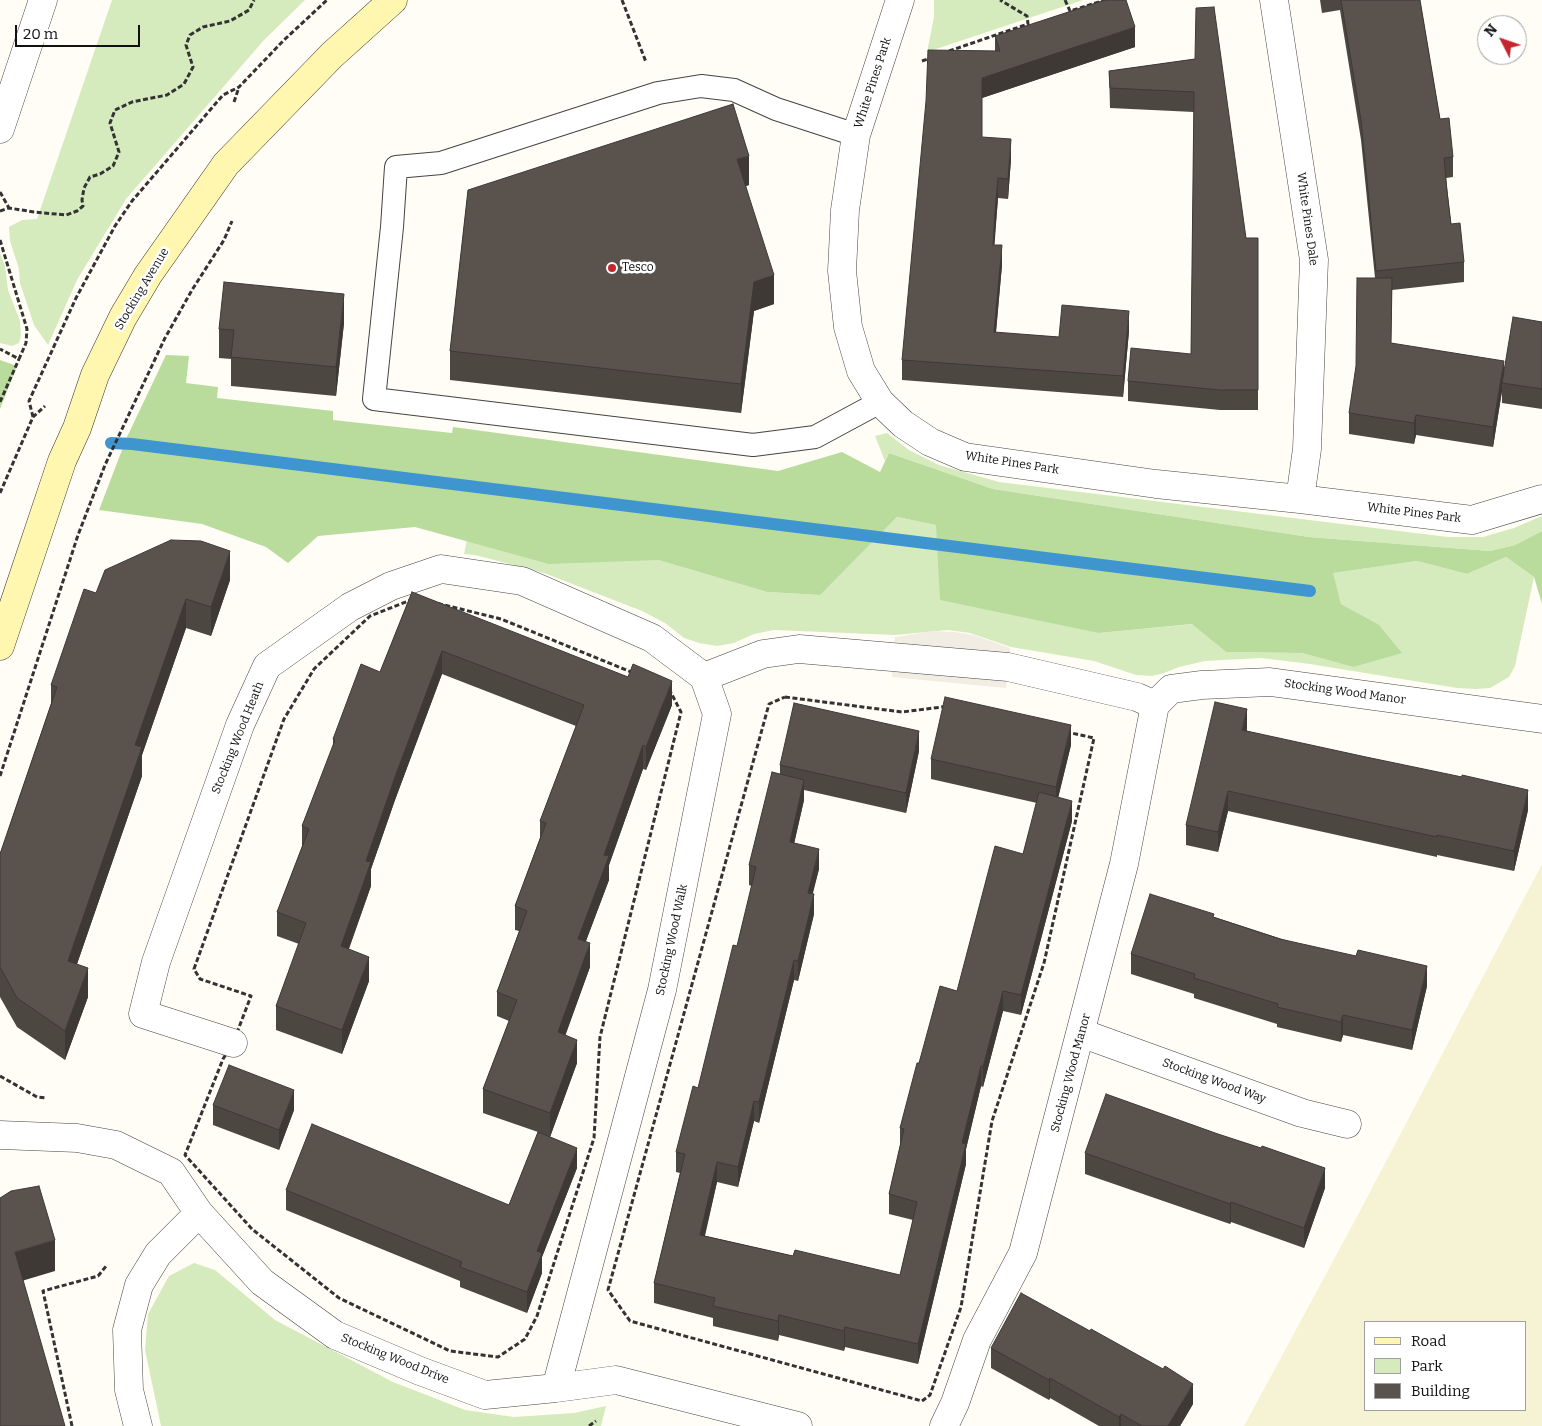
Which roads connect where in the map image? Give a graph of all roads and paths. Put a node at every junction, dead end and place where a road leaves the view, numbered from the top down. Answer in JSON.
{"nodes":[{"id":1,"x":44,"y":0,"type":"edge"},
{"id":2,"x":254,"y":0,"type":"edge"},
{"id":3,"x":327,"y":0,"type":"edge"},
{"id":4,"x":393,"y":0,"type":"edge"},
{"id":5,"x":622,"y":0,"type":"edge"},
{"id":6,"x":900,"y":0,"type":"edge"},
{"id":7,"x":1000,"y":0,"type":"edge"},
{"id":8,"x":1065,"y":0,"type":"edge"},
{"id":9,"x":1105,"y":0,"type":"edge"},
{"id":10,"x":1274,"y":0,"type":"edge"},
{"id":11,"x":949,"y":52,"type":"edge"},
{"id":12,"x":940,"y":54,"type":"edge"},
{"id":13,"x":922,"y":61,"type":"dead end"},
{"id":14,"x":658,"y":93,"type":"junction"},
{"id":15,"x":0,"y":129,"type":"edge"},
{"id":16,"x":856,"y":135,"type":"junction"},
{"id":17,"x":0,"y":192,"type":"edge"},
{"id":18,"x":9,"y":208,"type":"junction"},
{"id":19,"x":0,"y":211,"type":"edge"},
{"id":20,"x":230,"y":230,"type":"dead end"},
{"id":21,"x":0,"y":240,"type":"edge"},
{"id":22,"x":0,"y":349,"type":"edge"},
{"id":23,"x":19,"y":359,"type":"junction"},
{"id":24,"x":0,"y":402,"type":"edge"},
{"id":25,"x":880,"y":402,"type":"junction"},
{"id":26,"x":0,"y":493,"type":"edge"},
{"id":27,"x":1300,"y":499,"type":"junction"},
{"id":28,"x":1542,"y":499,"type":"edge"},
{"id":29,"x":0,"y":646,"type":"edge"},
{"id":30,"x":704,"y":677,"type":"junction"},
{"id":31,"x":1155,"y":705,"type":"junction"},
{"id":32,"x":950,"y":706,"type":"joint"},
{"id":33,"x":1542,"y":719,"type":"edge"},
{"id":34,"x":0,"y":776,"type":"edge"},
{"id":35,"x":1081,"y":1033,"type":"junction"},
{"id":36,"x":232,"y":1043,"type":"junction"},
{"id":37,"x":0,"y":1076,"type":"edge"},
{"id":38,"x":8,"y":1080,"type":"dead end"},
{"id":39,"x":1348,"y":1124,"type":"dead end"},
{"id":40,"x":0,"y":1134,"type":"edge"},
{"id":41,"x":199,"y":1213,"type":"junction"},
{"id":42,"x":110,"y":1262,"type":"dead end"},
{"id":43,"x":556,"y":1388,"type":"junction"},
{"id":44,"x":72,"y":1426,"type":"edge"},
{"id":45,"x":138,"y":1426,"type":"edge"},
{"id":46,"x":798,"y":1426,"type":"edge"},
{"id":47,"x":944,"y":1426,"type":"edge"}],
"edges":[{"from":1,"to":15,"type":"street"},
{"from":2,"to":18,"type":"path"},
{"from":3,"to":26,"type":"path"},
{"from":4,"to":29,"type":"street","name":"Stocking Avenue"},
{"from":5,"to":14,"type":"path"},
{"from":6,"to":16,"type":"street","name":"White Pines Park"},
{"from":7,"to":11,"type":"path"},
{"from":8,"to":9,"type":"path"},
{"from":10,"to":27,"type":"street","name":"White Pines Dale"},
{"from":12,"to":13,"type":"path"},
{"from":14,"to":16,"type":"lane"},
{"from":14,"to":25,"type":"lane"},
{"from":16,"to":25,"type":"street","name":"White Pines Park"},
{"from":17,"to":18,"type":"path"},
{"from":18,"to":19,"type":"path"},
{"from":20,"to":34,"type":"path"},
{"from":21,"to":23,"type":"path"},
{"from":22,"to":23,"type":"path"},
{"from":23,"to":24,"type":"path"},
{"from":25,"to":27,"type":"street","name":"White Pines Park"},
{"from":27,"to":28,"type":"street","name":"White Pines Park"},
{"from":30,"to":31,"type":"street"},
{"from":30,"to":36,"type":"street","name":"Stocking Wood Heath"},
{"from":30,"to":43,"type":"street","name":"Stocking Wood Walk"},
{"from":31,"to":33,"type":"street","name":"Stocking Wood Manor"},
{"from":31,"to":35,"type":"street","name":"Stocking Wood Manor"},
{"from":32,"to":32,"type":"path"},
{"from":35,"to":39,"type":"street","name":"Stocking Wood Way"},
{"from":35,"to":47,"type":"street","name":"Stocking Wood Manor"},
{"from":36,"to":36,"type":"path"},
{"from":37,"to":38,"type":"path"},
{"from":40,"to":41,"type":"street","name":"Stocking Wood Drive"},
{"from":41,"to":43,"type":"street","name":"Stocking Wood Drive"},
{"from":41,"to":45,"type":"street"},
{"from":42,"to":44,"type":"path"},
{"from":43,"to":46,"type":"street","name":"Stocking Wood Drive"}]}
